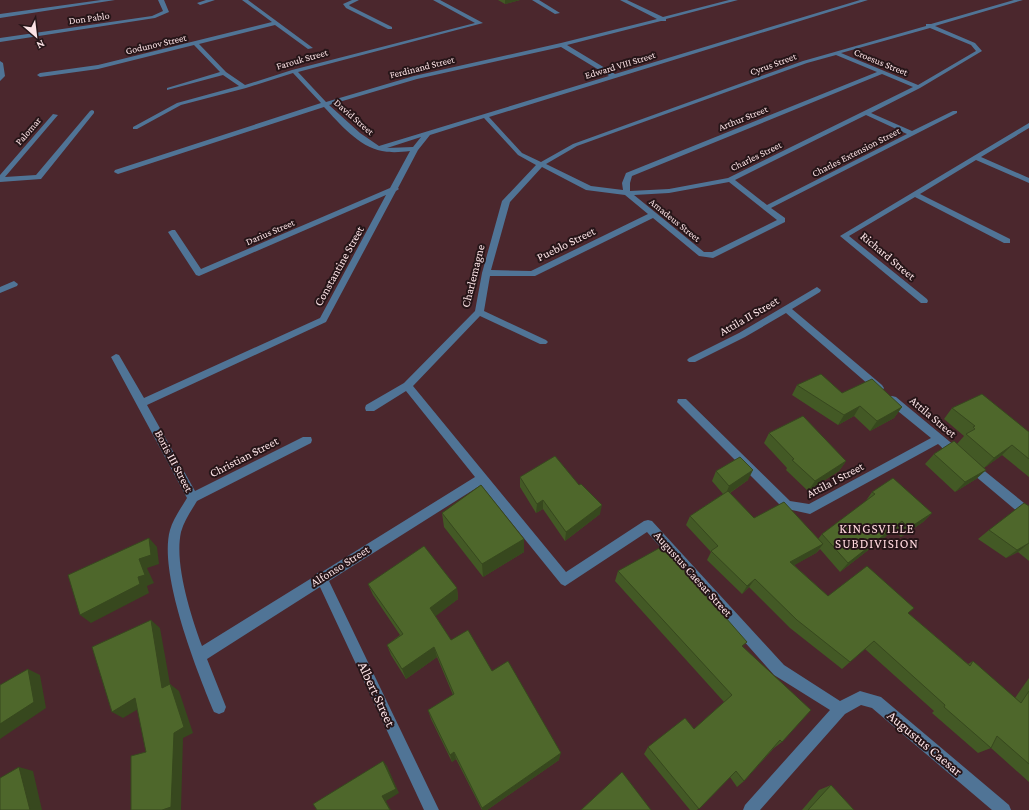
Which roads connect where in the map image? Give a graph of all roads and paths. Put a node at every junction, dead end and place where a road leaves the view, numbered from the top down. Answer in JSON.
{"nodes":[{"id":1,"x":112,"y":0,"type":"edge"},
{"id":2,"x":161,"y":0,"type":"edge"},
{"id":3,"x":212,"y":0,"type":"edge"},
{"id":4,"x":246,"y":0,"type":"edge"},
{"id":5,"x":356,"y":0,"type":"edge"},
{"id":6,"x":436,"y":0,"type":"edge"},
{"id":7,"x":535,"y":0,"type":"edge"},
{"id":8,"x":623,"y":0,"type":"edge"},
{"id":9,"x":735,"y":0,"type":"edge"},
{"id":10,"x":838,"y":0,"type":"edge"},
{"id":11,"x":865,"y":0,"type":"edge"},
{"id":12,"x":1020,"y":0,"type":"edge"},
{"id":13,"x":102,"y":1,"type":"edge"},
{"id":14,"x":200,"y":4,"type":"dead end"},
{"id":15,"x":849,"y":5,"type":"junction"},
{"id":16,"x":557,"y":13,"type":"dead end"},
{"id":17,"x":0,"y":16,"type":"edge"},
{"id":18,"x":664,"y":20,"type":"junction"},
{"id":19,"x":275,"y":23,"type":"junction"},
{"id":20,"x":928,"y":25,"type":"junction"},
{"id":21,"x":390,"y":28,"type":"dead end"},
{"id":22,"x":0,"y":40,"type":"edge"},
{"id":23,"x":196,"y":44,"type":"junction"},
{"id":24,"x":562,"y":45,"type":"junction"},
{"id":25,"x":310,"y":48,"type":"dead end"},
{"id":26,"x":838,"y":54,"type":"junction"},
{"id":27,"x":0,"y":63,"type":"edge"},
{"id":28,"x":294,"y":71,"type":"junction"},
{"id":29,"x":882,"y":72,"type":"junction"},
{"id":30,"x":224,"y":73,"type":"junction"},
{"id":31,"x":40,"y":75,"type":"dead end"},
{"id":32,"x":613,"y":76,"type":"junction"},
{"id":33,"x":0,"y":78,"type":"edge"},
{"id":34,"x":244,"y":87,"type":"junction"},
{"id":35,"x":918,"y":87,"type":"junction"},
{"id":36,"x":169,"y":89,"type":"dead end"},
{"id":37,"x":325,"y":104,"type":"junction"},
{"id":38,"x":92,"y":112,"type":"dead end"},
{"id":39,"x":955,"y":112,"type":"dead end"},
{"id":40,"x":866,"y":113,"type":"junction"},
{"id":41,"x":55,"y":115,"type":"dead end"},
{"id":42,"x":485,"y":116,"type":"junction"},
{"id":43,"x":1029,"y":125,"type":"edge"},
{"id":44,"x":135,"y":128,"type":"dead end"},
{"id":45,"x":427,"y":134,"type":"junction"},
{"id":46,"x":912,"y":134,"type":"junction"},
{"id":47,"x":379,"y":148,"type":"junction"},
{"id":48,"x":415,"y":149,"type":"junction"},
{"id":49,"x":977,"y":158,"type":"junction"},
{"id":50,"x":540,"y":165,"type":"junction"},
{"id":51,"x":118,"y":172,"type":"dead end"},
{"id":52,"x":0,"y":180,"type":"edge"},
{"id":53,"x":730,"y":180,"type":"junction"},
{"id":54,"x":1029,"y":182,"type":"edge"},
{"id":55,"x":395,"y":189,"type":"junction"},
{"id":56,"x":627,"y":193,"type":"junction"},
{"id":57,"x":915,"y":194,"type":"junction"},
{"id":58,"x":766,"y":208,"type":"junction"},
{"id":59,"x":653,"y":215,"type":"junction"},
{"id":60,"x":172,"y":232,"type":"dead end"},
{"id":61,"x":1007,"y":241,"type":"dead end"},
{"id":62,"x":486,"y":273,"type":"junction"},
{"id":63,"x":14,"y":284,"type":"dead end"},
{"id":64,"x":0,"y":290,"type":"edge"},
{"id":65,"x":817,"y":290,"type":"dead end"},
{"id":66,"x":924,"y":301,"type":"dead end"},
{"id":67,"x":786,"y":308,"type":"junction"},
{"id":68,"x":479,"y":312,"type":"junction"},
{"id":69,"x":543,"y":342,"type":"dead end"},
{"id":70,"x":116,"y":357,"type":"dead end"},
{"id":71,"x":692,"y":360,"type":"dead end"},
{"id":72,"x":407,"y":386,"type":"junction"},
{"id":73,"x":682,"y":402,"type":"dead end"},
{"id":74,"x":143,"y":403,"type":"junction"},
{"id":75,"x":370,"y":408,"type":"dead end"},
{"id":76,"x":938,"y":439,"type":"junction"},
{"id":77,"x":307,"y":440,"type":"dead end"},
{"id":78,"x":482,"y":478,"type":"junction"},
{"id":79,"x":193,"y":498,"type":"junction"},
{"id":80,"x":1029,"y":514,"type":"edge"},
{"id":81,"x":322,"y":577,"type":"junction"},
{"id":82,"x":199,"y":656,"type":"junction"},
{"id":83,"x":219,"y":707,"type":"dead end"},
{"id":84,"x":840,"y":709,"type":"junction"},
{"id":85,"x":432,"y":810,"type":"edge"},
{"id":86,"x":750,"y":810,"type":"edge"},
{"id":87,"x":1004,"y":810,"type":"edge"}],
"edges":[{"from":1,"to":13,"type":"street"},
{"from":2,"to":22,"type":"street","name":"Don Pablo"},
{"from":3,"to":14,"type":"street"},
{"from":4,"to":19,"type":"street"},
{"from":5,"to":21,"type":"street"},
{"from":6,"to":28,"type":"street","name":"Farouk Street"},
{"from":7,"to":16,"type":"street"},
{"from":8,"to":18,"type":"street"},
{"from":9,"to":18,"type":"street","name":"Ferdinand Street"},
{"from":10,"to":15,"type":"street"},
{"from":11,"to":15,"type":"street","name":"Edward VIII Street"},
{"from":12,"to":20,"type":"street","name":"Cyrus Street"},
{"from":13,"to":17,"type":"street"},
{"from":15,"to":32,"type":"street","name":"Edward VIII Street"},
{"from":18,"to":24,"type":"street","name":"Ferdinand Street"},
{"from":19,"to":23,"type":"street","name":"Godunov Street"},
{"from":19,"to":25,"type":"street"},
{"from":20,"to":26,"type":"street","name":"Cyrus Street"},
{"from":20,"to":35,"type":"street","name":"Charles Street"},
{"from":23,"to":30,"type":"street"},
{"from":23,"to":31,"type":"street","name":"Godunov Street"},
{"from":24,"to":32,"type":"street"},
{"from":24,"to":37,"type":"street","name":"Ferdinand Street"},
{"from":26,"to":29,"type":"street","name":"Croesus Street"},
{"from":26,"to":50,"type":"street","name":"Cyrus Street"},
{"from":27,"to":33,"type":"street"},
{"from":28,"to":34,"type":"street","name":"Farouk Street"},
{"from":28,"to":37,"type":"street","name":"David Street"},
{"from":29,"to":35,"type":"street","name":"Croesus Street"},
{"from":29,"to":56,"type":"street","name":"Arthur Street"},
{"from":30,"to":34,"type":"street"},
{"from":30,"to":36,"type":"street"},
{"from":32,"to":42,"type":"street","name":"Edward VIII Street"},
{"from":34,"to":44,"type":"street","name":"Farouk Street"},
{"from":35,"to":40,"type":"street","name":"Charles Street"},
{"from":37,"to":47,"type":"street","name":"David Street"},
{"from":37,"to":51,"type":"street","name":"Ferdinand Street"},
{"from":38,"to":52,"type":"street"},
{"from":39,"to":46,"type":"street","name":"Charles Extension Street"},
{"from":40,"to":46,"type":"street"},
{"from":40,"to":53,"type":"street","name":"Charles Street"},
{"from":41,"to":52,"type":"street","name":"Palomar"},
{"from":42,"to":45,"type":"street","name":"Edward VIII Street"},
{"from":42,"to":50,"type":"street","name":"Charles Street"},
{"from":43,"to":49,"type":"street","name":"Richard Street"},
{"from":45,"to":47,"type":"street","name":"Edward VIII Street"},
{"from":45,"to":48,"type":"street","name":"Constantine Street"},
{"from":46,"to":58,"type":"street","name":"Charles Extension Street"},
{"from":47,"to":48,"type":"street","name":"David Street"},
{"from":48,"to":55,"type":"street","name":"Constantine Street"},
{"from":49,"to":54,"type":"street"},
{"from":49,"to":57,"type":"street","name":"Richard Street"},
{"from":50,"to":56,"type":"street","name":"Charles Street"},
{"from":50,"to":62,"type":"street","name":"Charlemagne"},
{"from":53,"to":56,"type":"street","name":"Charles Street"},
{"from":53,"to":58,"type":"street"},
{"from":55,"to":60,"type":"street","name":"Darius Street"},
{"from":55,"to":74,"type":"street","name":"Constantine Street"},
{"from":56,"to":59,"type":"street","name":"Amadeus Street"},
{"from":57,"to":61,"type":"street"},
{"from":57,"to":66,"type":"street","name":"Richard Street"},
{"from":58,"to":59,"type":"street","name":"Amadeus Street"},
{"from":59,"to":62,"type":"street","name":"Pueblo Street"},
{"from":62,"to":68,"type":"street","name":"Charlemagne"},
{"from":63,"to":64,"type":"street"},
{"from":65,"to":67,"type":"street","name":"Attila II Street"},
{"from":67,"to":71,"type":"street","name":"Attila II Street"},
{"from":67,"to":76,"type":"street","name":"Attila Street"},
{"from":68,"to":69,"type":"street"},
{"from":68,"to":72,"type":"street","name":"Charlemagne"},
{"from":70,"to":74,"type":"street","name":"Boris III Street"},
{"from":72,"to":75,"type":"street","name":"Charlemagne"},
{"from":72,"to":78,"type":"street","name":"Augustus Caesar Street"},
{"from":73,"to":76,"type":"street","name":"Attila I Street"},
{"from":74,"to":79,"type":"street","name":"Boris III Street"},
{"from":76,"to":80,"type":"street","name":"Attila Street"},
{"from":77,"to":79,"type":"street","name":"Christian Street"},
{"from":78,"to":81,"type":"street","name":"Alfonso Street"},
{"from":78,"to":84,"type":"street","name":"Augustus Caesar Street"},
{"from":79,"to":82,"type":"street","name":"Boris III Street"},
{"from":81,"to":82,"type":"street","name":"Alfonso Street"},
{"from":81,"to":85,"type":"street","name":"Albert Street"},
{"from":82,"to":83,"type":"street","name":"Boris III Street"},
{"from":84,"to":86,"type":"street","name":"Augustus Caesar"},
{"from":84,"to":87,"type":"street","name":"Augustus Caesar"}]}
